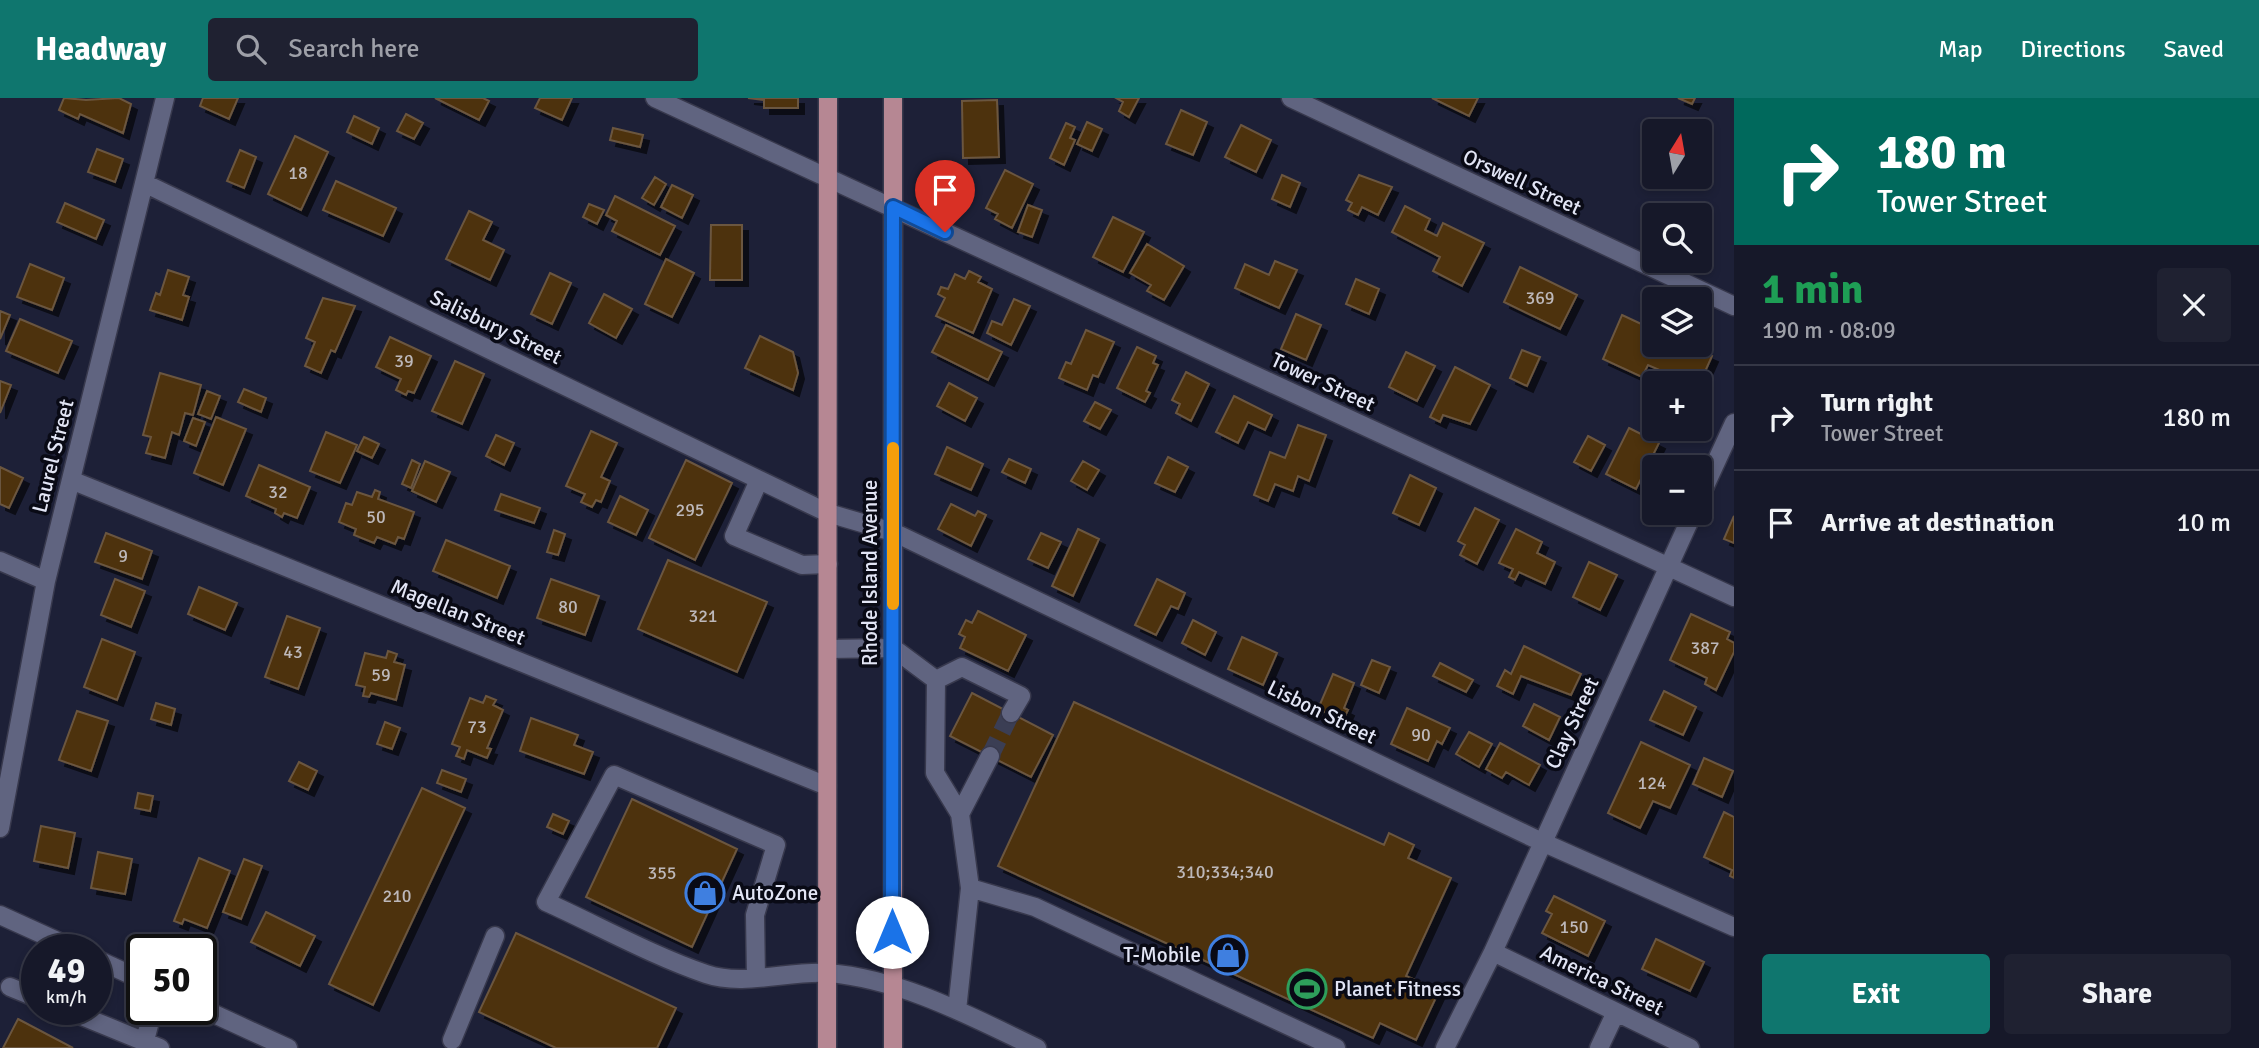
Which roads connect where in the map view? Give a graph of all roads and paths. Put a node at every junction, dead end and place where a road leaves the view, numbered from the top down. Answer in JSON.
{"nodes":[{"id":1,"x":165,"y":98,"type":"edge"},
{"id":2,"x":655,"y":98,"type":"edge"},
{"id":3,"x":828,"y":98,"type":"edge"},
{"id":4,"x":893,"y":98,"type":"edge"},
{"id":5,"x":1291,"y":98,"type":"edge"},
{"id":6,"x":827,"y":179,"type":"junction"},
{"id":7,"x":144,"y":183,"type":"junction"},
{"id":8,"x":893,"y":207,"type":"junction"},
{"id":9,"x":1734,"y":306,"type":"edge"},
{"id":10,"x":1734,"y":423,"type":"edge"},
{"id":11,"x":1712,"y":471,"type":"edge"},
{"id":12,"x":759,"y":480,"type":"junction"},
{"id":13,"x":71,"y":481,"type":"junction"},
{"id":14,"x":828,"y":513,"type":"junction"},
{"id":15,"x":1687,"y":525,"type":"edge"},
{"id":16,"x":893,"y":532,"type":"junction"},
{"id":17,"x":0,"y":561,"type":"edge"},
{"id":18,"x":828,"y":565,"type":"junction"},
{"id":19,"x":1668,"y":567,"type":"junction"},
{"id":20,"x":46,"y":582,"type":"junction"},
{"id":21,"x":1734,"y":597,"type":"edge"},
{"id":22,"x":893,"y":648,"type":"junction"},
{"id":23,"x":828,"y":649,"type":"junction"},
{"id":24,"x":936,"y":680,"type":"junction"},
{"id":25,"x":1011,"y":713,"type":"tunnel mouth"},
{"id":26,"x":990,"y":756,"type":"tunnel mouth"},
{"id":27,"x":828,"y":786,"type":"junction"},
{"id":28,"x":960,"y":814,"type":"junction"},
{"id":29,"x":0,"y":828,"type":"edge"},
{"id":30,"x":1542,"y":842,"type":"junction"},
{"id":31,"x":970,"y":888,"type":"junction"},
{"id":32,"x":0,"y":915,"type":"edge"},
{"id":33,"x":1734,"y":928,"type":"edge"},
{"id":34,"x":42,"y":934,"type":"edge"},
{"id":35,"x":495,"y":936,"type":"dead end"},
{"id":36,"x":1493,"y":952,"type":"junction"},
{"id":37,"x":827,"y":973,"type":"junction"},
{"id":38,"x":756,"y":978,"type":"junction"},
{"id":39,"x":893,"y":986,"type":"junction"},
{"id":40,"x":10,"y":987,"type":"dead end"},
{"id":41,"x":21,"y":991,"type":"edge"},
{"id":42,"x":957,"y":1010,"type":"junction"},
{"id":43,"x":1616,"y":1012,"type":"junction"},
{"id":44,"x":217,"y":1015,"type":"edge"},
{"id":45,"x":101,"y":1025,"type":"edge"},
{"id":46,"x":151,"y":1025,"type":"edge"},
{"id":47,"x":456,"y":1045,"type":"edge"},
{"id":48,"x":149,"y":1046,"type":"edge"},
{"id":49,"x":288,"y":1048,"type":"edge"},
{"id":50,"x":827,"y":1048,"type":"edge"},
{"id":51,"x":892,"y":1048,"type":"edge"},
{"id":52,"x":1037,"y":1048,"type":"edge"},
{"id":53,"x":1336,"y":1048,"type":"edge"},
{"id":54,"x":1445,"y":1048,"type":"edge"},
{"id":55,"x":1600,"y":1048,"type":"edge"},
{"id":56,"x":1690,"y":1048,"type":"edge"}],
"edges":[{"from":1,"to":7,"type":"street","name":"Laurel Street"},
{"from":2,"to":6,"type":"street"},
{"from":3,"to":6,"type":"main road","name":"Rhode Island Avenue"},
{"from":4,"to":8,"type":"main road","name":"Rhode Island Avenue"},
{"from":5,"to":9,"type":"street","name":"Orswell Street"},
{"from":6,"to":8,"type":"street","name":"Tower Street"},
{"from":6,"to":14,"type":"main road","name":"Rhode Island Avenue"},
{"from":7,"to":12,"type":"street","name":"Salisbury Street"},
{"from":7,"to":13,"type":"street","name":"Laurel Street"},
{"from":8,"to":16,"type":"main road","name":"Rhode Island Avenue"},
{"from":8,"to":19,"type":"street","name":"Tower Street"},
{"from":10,"to":11,"type":"street"},
{"from":12,"to":14,"type":"street","name":"Salisbury Street"},
{"from":12,"to":18,"type":"street"},
{"from":13,"to":20,"type":"street","name":"Laurel Street"},
{"from":13,"to":27,"type":"street","name":"Magellan Street"},
{"from":14,"to":16,"type":"street","name":"Lisbon Street"},
{"from":14,"to":18,"type":"main road","name":"Rhode Island Avenue"},
{"from":15,"to":19,"type":"street","name":"Clay Street"},
{"from":16,"to":22,"type":"main road","name":"Rhode Island Avenue"},
{"from":16,"to":30,"type":"street","name":"Lisbon Street"},
{"from":17,"to":20,"type":"street"},
{"from":18,"to":23,"type":"main road","name":"Rhode Island Avenue"},
{"from":19,"to":21,"type":"street","name":"Tower Street"},
{"from":19,"to":30,"type":"street","name":"Clay Street"},
{"from":20,"to":29,"type":"street","name":"Laurel Street"},
{"from":22,"to":23,"type":"street"},
{"from":22,"to":24,"type":"street"},
{"from":22,"to":39,"type":"main road","name":"Rhode Island Avenue"},
{"from":23,"to":27,"type":"main road","name":"Rhode Island Avenue"},
{"from":24,"to":25,"type":"street"},
{"from":24,"to":28,"type":"street"},
{"from":26,"to":28,"type":"street"},
{"from":27,"to":37,"type":"main road","name":"Rhode Island Avenue"},
{"from":28,"to":31,"type":"street"},
{"from":30,"to":33,"type":"street","name":"Lisbon Street"},
{"from":30,"to":36,"type":"street","name":"Clay Street"},
{"from":31,"to":42,"type":"street"},
{"from":31,"to":53,"type":"street"},
{"from":32,"to":34,"type":"street"},
{"from":35,"to":47,"type":"street"},
{"from":36,"to":43,"type":"street","name":"America Street"},
{"from":36,"to":54,"type":"street","name":"Clay Street"},
{"from":37,"to":38,"type":"street"},
{"from":37,"to":39,"type":"street"},
{"from":37,"to":50,"type":"main road","name":"Rhode Island Avenue"},
{"from":38,"to":38,"type":"street"},
{"from":39,"to":42,"type":"street"},
{"from":39,"to":51,"type":"main road","name":"Rhode Island Avenue"},
{"from":40,"to":41,"type":"street"},
{"from":42,"to":52,"type":"street"},
{"from":43,"to":55,"type":"street"},
{"from":43,"to":56,"type":"street","name":"America Street"},
{"from":44,"to":49,"type":"street"},
{"from":45,"to":48,"type":"street"},
{"from":46,"to":48,"type":"street"}]}
